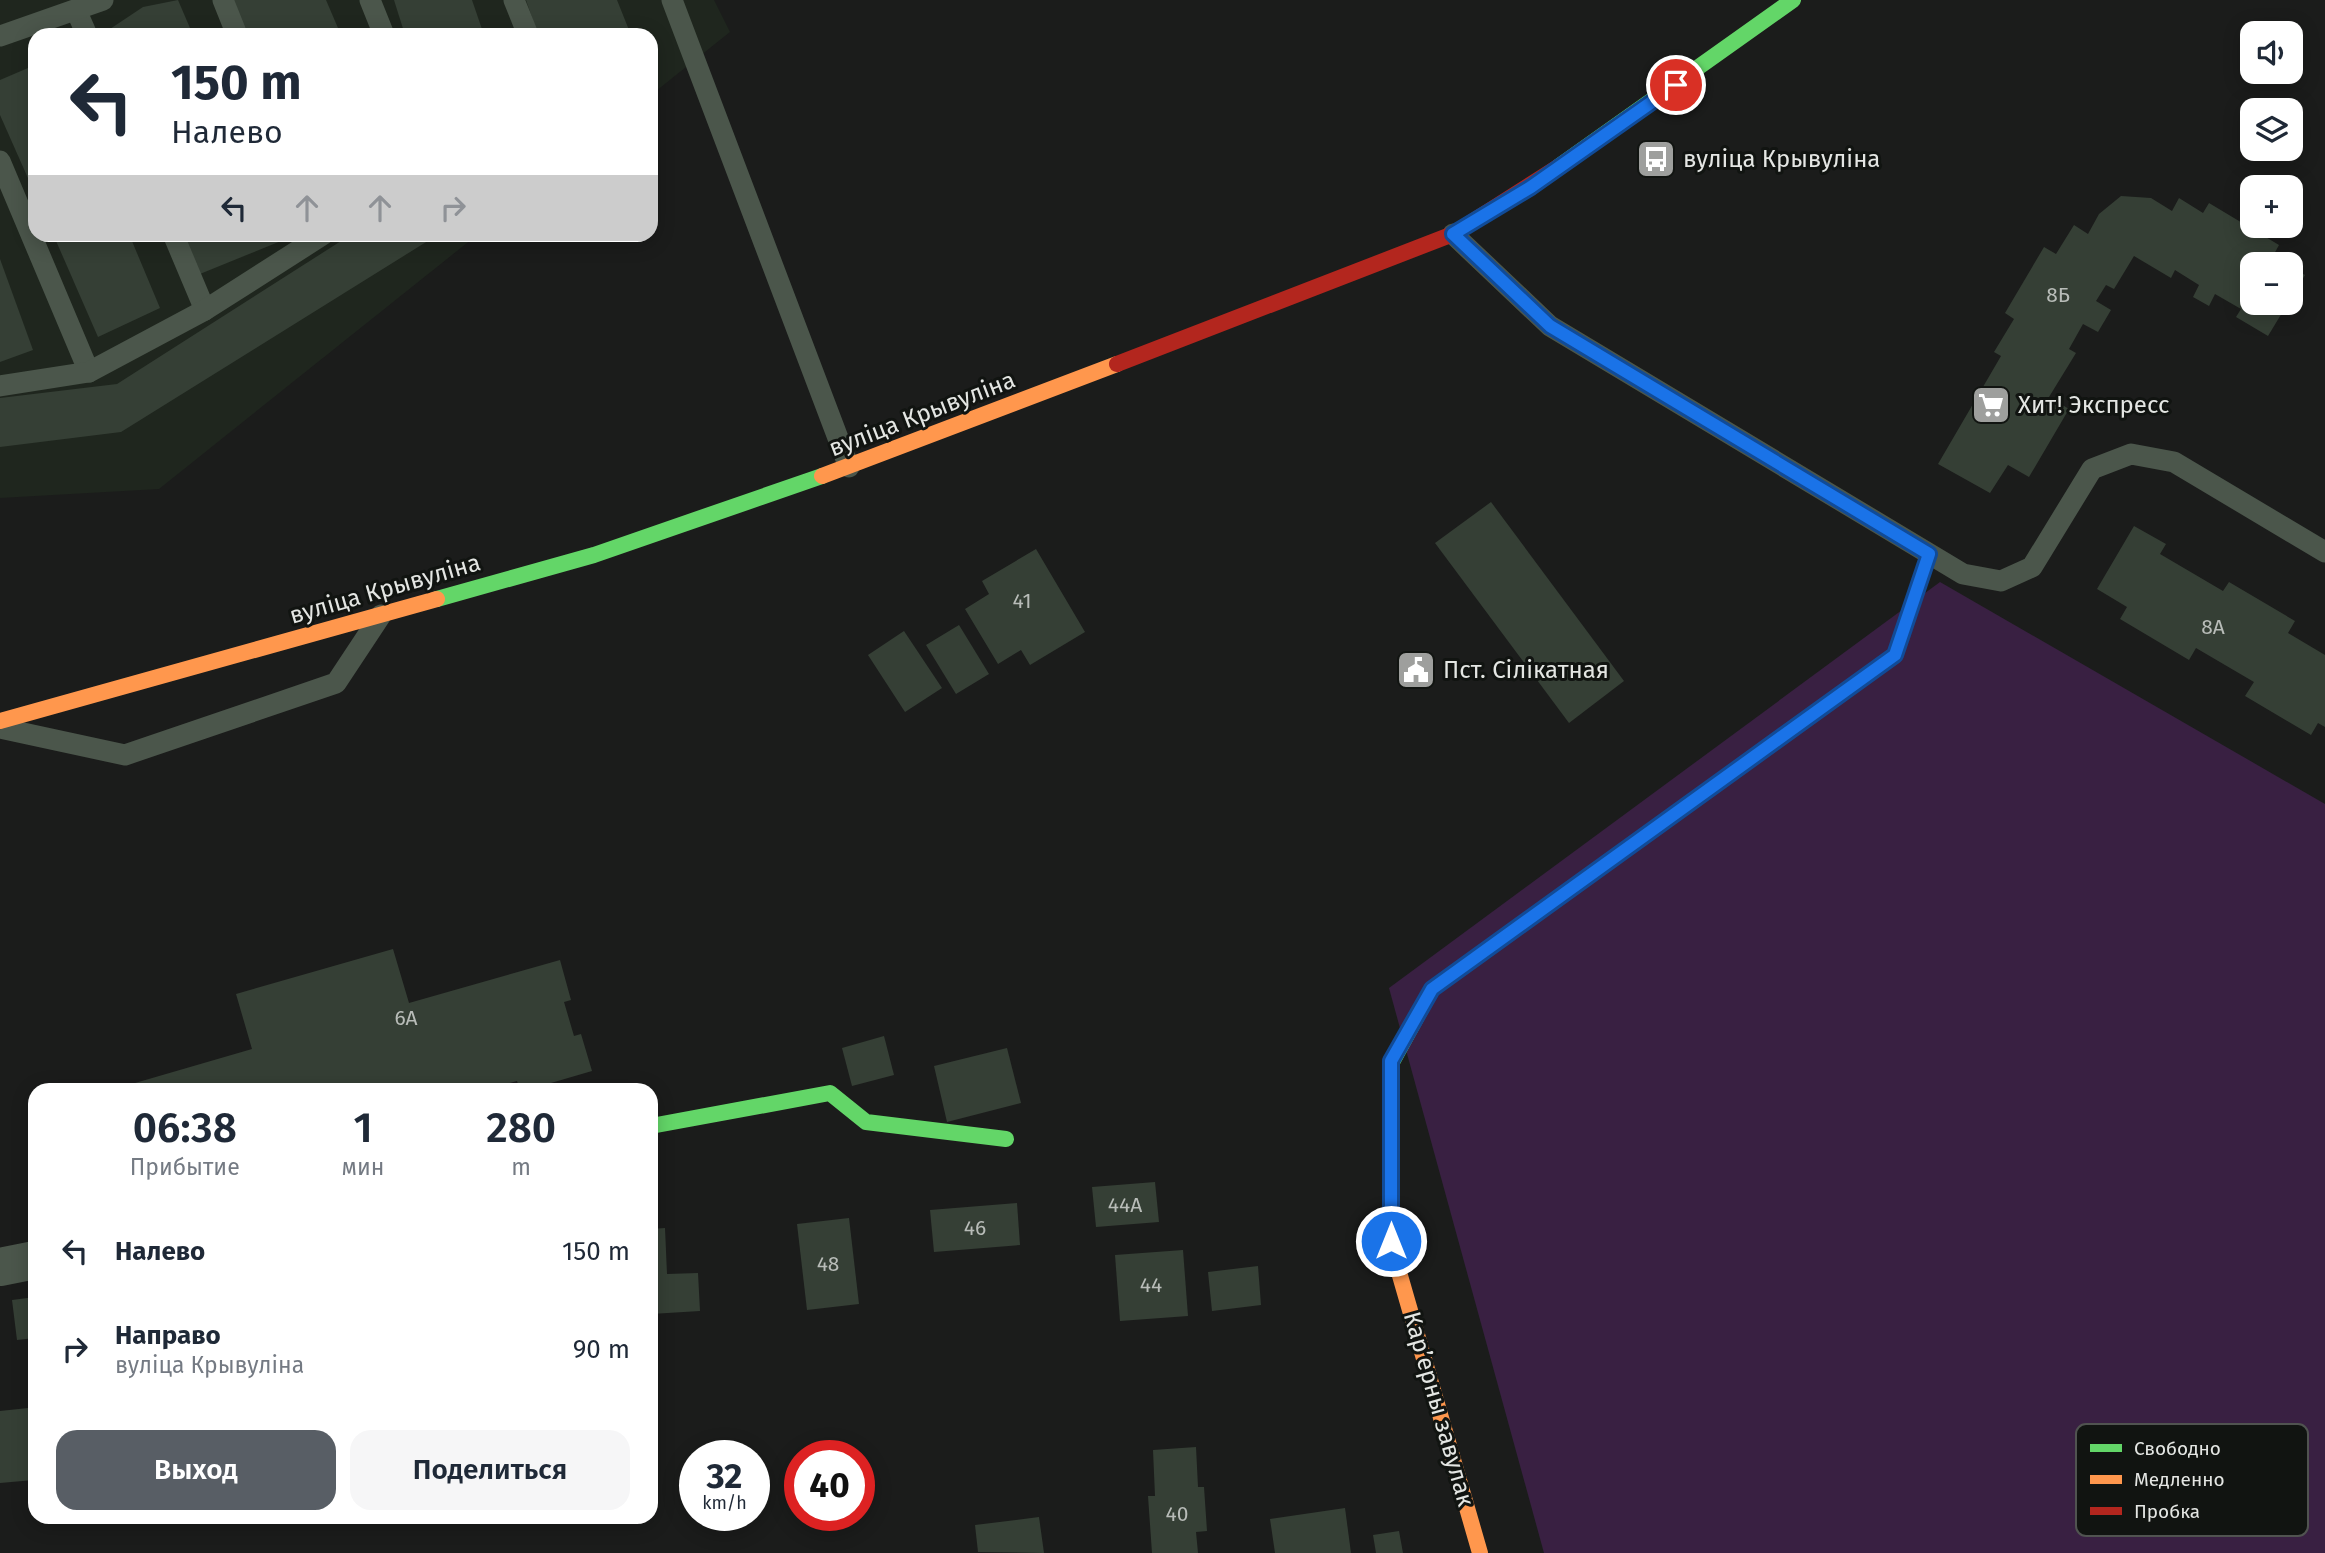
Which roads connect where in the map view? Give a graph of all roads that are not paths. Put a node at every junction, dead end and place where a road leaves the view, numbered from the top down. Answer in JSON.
{"nodes":[{"id":1,"x":103,"y":0,"type":"edge"},
{"id":2,"x":223,"y":0,"type":"edge"},
{"id":3,"x":370,"y":0,"type":"edge"},
{"id":4,"x":514,"y":0,"type":"edge"},
{"id":5,"x":672,"y":0,"type":"edge"},
{"id":6,"x":1793,"y":0,"type":"edge"},
{"id":7,"x":76,"y":10,"type":"junction"},
{"id":8,"x":84,"y":28,"type":"edge"},
{"id":9,"x":234,"y":28,"type":"edge"},
{"id":10,"x":381,"y":28,"type":"edge"},
{"id":11,"x":525,"y":28,"type":"edge"},
{"id":12,"x":0,"y":36,"type":"edge"},
{"id":13,"x":0,"y":161,"type":"edge"},
{"id":14,"x":28,"y":227,"type":"edge"},
{"id":15,"x":1453,"y":234,"type":"junction"},
{"id":16,"x":34,"y":242,"type":"edge"},
{"id":17,"x":176,"y":242,"type":"edge"},
{"id":18,"x":311,"y":242,"type":"edge"},
{"id":19,"x":205,"y":310,"type":"junction"},
{"id":20,"x":89,"y":372,"type":"junction"},
{"id":21,"x":0,"y":386,"type":"edge"},
{"id":22,"x":849,"y":467,"type":"junction"},
{"id":23,"x":2325,"y":552,"type":"edge"},
{"id":24,"x":1929,"y":554,"type":"junction"},
{"id":25,"x":383,"y":614,"type":"junction"},
{"id":26,"x":0,"y":721,"type":"edge"},
{"id":27,"x":0,"y":728,"type":"edge"},
{"id":28,"x":658,"y":1125,"type":"edge"},
{"id":29,"x":1006,"y":1139,"type":"dead end"},
{"id":30,"x":28,"y":1261,"type":"edge"},
{"id":31,"x":0,"y":1267,"type":"edge"},
{"id":32,"x":1480,"y":1553,"type":"edge"}],
"edges":[{"from":1,"to":7,"type":"lane"},
{"from":2,"to":9,"type":"lane"},
{"from":3,"to":10,"type":"lane"},
{"from":4,"to":11,"type":"lane"},
{"from":5,"to":22,"type":"lane"},
{"from":6,"to":15,"type":"main road","name":"вуліца Крывуліна"},
{"from":7,"to":8,"type":"lane"},
{"from":7,"to":12,"type":"lane"},
{"from":13,"to":14,"type":"lane"},
{"from":15,"to":22,"type":"main road","name":"вуліца Крывуліна"},
{"from":15,"to":24,"type":"lane"},
{"from":16,"to":20,"type":"lane"},
{"from":17,"to":19,"type":"lane"},
{"from":18,"to":19,"type":"lane"},
{"from":19,"to":20,"type":"lane"},
{"from":20,"to":21,"type":"lane"},
{"from":22,"to":25,"type":"main road","name":"вуліца Крывуліна"},
{"from":23,"to":24,"type":"lane"},
{"from":24,"to":32,"type":"main road","name":"Карʼерны завулак"},
{"from":25,"to":26,"type":"main road","name":"вуліца Крывуліна"},
{"from":25,"to":27,"type":"lane"},
{"from":28,"to":29,"type":"main road"},
{"from":30,"to":31,"type":"street"}]}
